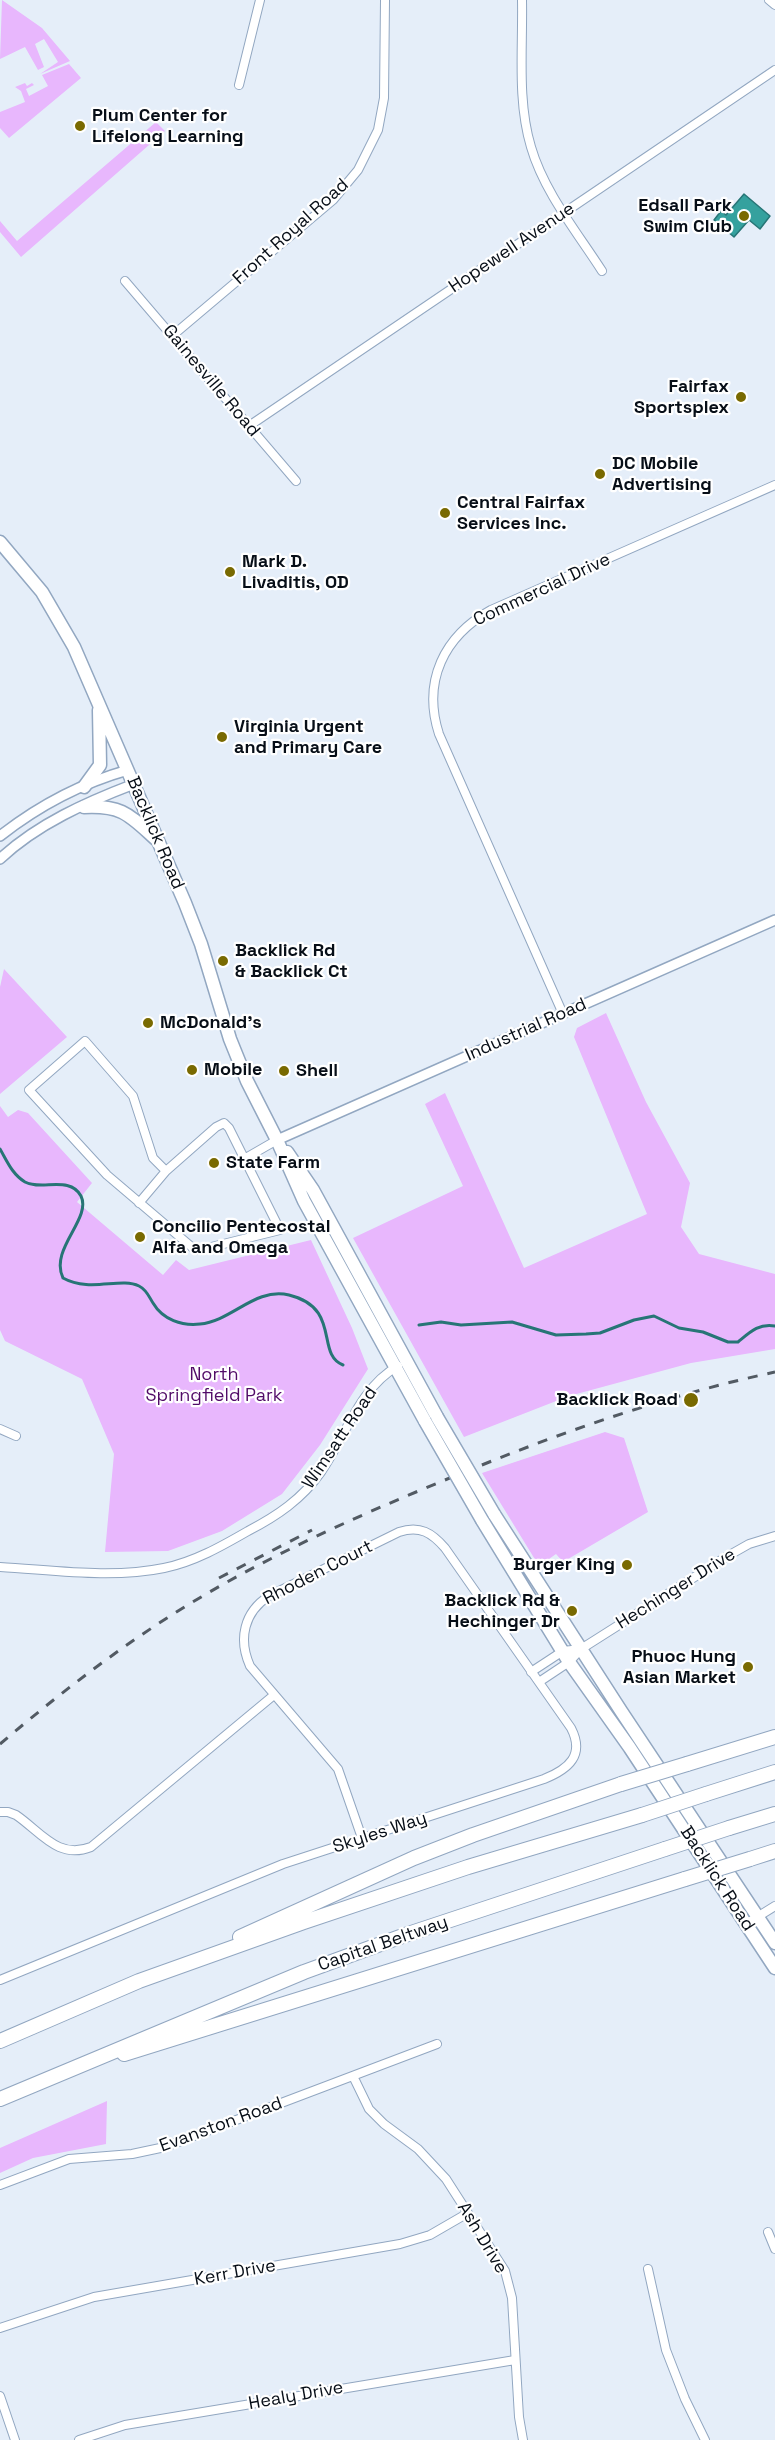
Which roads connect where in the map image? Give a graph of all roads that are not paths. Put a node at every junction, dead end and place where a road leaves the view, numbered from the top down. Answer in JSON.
{"nodes":[{"id":1,"x":260,"y":0,"type":"edge"},
{"id":2,"x":385,"y":0,"type":"edge"},
{"id":3,"x":522,"y":0,"type":"edge"},
{"id":4,"x":769,"y":0,"type":"edge"},
{"id":5,"x":775,"y":5,"type":"edge"},
{"id":6,"x":775,"y":70,"type":"edge"},
{"id":7,"x":239,"y":85,"type":"dead end"},
{"id":8,"x":564,"y":212,"type":"junction"},
{"id":9,"x":602,"y":271,"type":"dead end"},
{"id":10,"x":125,"y":281,"type":"dead end"},
{"id":11,"x":172,"y":336,"type":"junction"},
{"id":12,"x":249,"y":426,"type":"junction"},
{"id":13,"x":296,"y":481,"type":"dead end"},
{"id":14,"x":775,"y":485,"type":"edge"},
{"id":15,"x":0,"y":542,"type":"edge"},
{"id":16,"x":99,"y":703,"type":"junction"},
{"id":17,"x":128,"y":770,"type":"junction"},
{"id":18,"x":134,"y":784,"type":"junction"},
{"id":19,"x":84,"y":787,"type":"junction"},
{"id":20,"x":84,"y":807,"type":"junction"},
{"id":21,"x":0,"y":836,"type":"edge"},
{"id":22,"x":161,"y":844,"type":"junction"},
{"id":23,"x":0,"y":859,"type":"edge"},
{"id":24,"x":775,"y":920,"type":"edge"},
{"id":25,"x":562,"y":1014,"type":"junction"},
{"id":26,"x":277,"y":1140,"type":"junction"},
{"id":27,"x":244,"y":1159,"type":"junction"},
{"id":28,"x":166,"y":1171,"type":"junction"},
{"id":29,"x":139,"y":1203,"type":"junction"},
{"id":30,"x":400,"y":1365,"type":"junction"},
{"id":31,"x":0,"y":1429,"type":"edge"},
{"id":32,"x":16,"y":1436,"type":"dead end"},
{"id":33,"x":488,"y":1517,"type":"junction"},
{"id":34,"x":775,"y":1536,"type":"edge"},
{"id":35,"x":0,"y":1567,"type":"edge"},
{"id":36,"x":581,"y":1649,"type":"junction"},
{"id":37,"x":566,"y":1657,"type":"junction"},
{"id":38,"x":531,"y":1672,"type":"junction"},
{"id":39,"x":539,"y":1682,"type":"junction"},
{"id":40,"x":274,"y":1695,"type":"junction"},
{"id":41,"x":775,"y":1737,"type":"edge"},
{"id":42,"x":775,"y":1772,"type":"edge"},
{"id":43,"x":775,"y":1777,"type":"edge"},
{"id":44,"x":706,"y":1794,"type":"junction"},
{"id":45,"x":0,"y":1812,"type":"edge"},
{"id":46,"x":775,"y":1814,"type":"edge"},
{"id":47,"x":362,"y":1838,"type":"junction"},
{"id":48,"x":775,"y":1851,"type":"edge"},
{"id":49,"x":775,"y":1906,"type":"edge"},
{"id":50,"x":758,"y":1917,"type":"junction"},
{"id":51,"x":746,"y":1924,"type":"junction"},
{"id":52,"x":775,"y":1943,"type":"edge"},
{"id":53,"x":775,"y":1968,"type":"edge"},
{"id":54,"x":0,"y":1980,"type":"edge"},
{"id":55,"x":140,"y":1981,"type":"junction"},
{"id":56,"x":0,"y":2041,"type":"edge"},
{"id":57,"x":437,"y":2044,"type":"dead end"},
{"id":58,"x":353,"y":2076,"type":"junction"},
{"id":59,"x":14,"y":2092,"type":"junction"},
{"id":60,"x":0,"y":2098,"type":"edge"},
{"id":61,"x":0,"y":2186,"type":"edge"},
{"id":62,"x":468,"y":2213,"type":"junction"},
{"id":63,"x":768,"y":2232,"type":"dead end"},
{"id":64,"x":775,"y":2249,"type":"edge"},
{"id":65,"x":648,"y":2269,"type":"dead end"},
{"id":66,"x":0,"y":2328,"type":"edge"},
{"id":67,"x":515,"y":2360,"type":"junction"},
{"id":68,"x":0,"y":2396,"type":"edge"},
{"id":69,"x":15,"y":2440,"type":"edge"},
{"id":70,"x":79,"y":2440,"type":"edge"},
{"id":71,"x":523,"y":2440,"type":"edge"},
{"id":72,"x":705,"y":2440,"type":"edge"}],
"edges":[{"from":1,"to":7,"type":"street"},
{"from":2,"to":11,"type":"street","name":"Front Royal Road"},
{"from":3,"to":8,"type":"street"},
{"from":4,"to":5,"type":"street"},
{"from":6,"to":8,"type":"street","name":"Hopewell Avenue"},
{"from":8,"to":9,"type":"street"},
{"from":8,"to":12,"type":"street","name":"Hopewell Avenue"},
{"from":10,"to":11,"type":"street","name":"Gainesville Road"},
{"from":11,"to":12,"type":"street","name":"Gainesville Road"},
{"from":12,"to":13,"type":"street","name":"Gainesville Road"},
{"from":14,"to":25,"type":"street","name":"Commercial Drive"},
{"from":15,"to":16,"type":"main road","name":"Backlick Road"},
{"from":16,"to":17,"type":"main road","name":"Backlick Road"},
{"from":16,"to":19,"type":"main road"},
{"from":17,"to":18,"type":"main road","name":"Backlick Road"},
{"from":17,"to":19,"type":"street"},
{"from":18,"to":20,"type":"street"},
{"from":18,"to":22,"type":"main road","name":"Backlick Road"},
{"from":19,"to":21,"type":"street"},
{"from":20,"to":22,"type":"main road"},
{"from":20,"to":23,"type":"street"},
{"from":22,"to":26,"type":"main road","name":"Backlick Road"},
{"from":24,"to":25,"type":"street","name":"Industrial Road"},
{"from":25,"to":26,"type":"street","name":"Industrial Road"},
{"from":26,"to":27,"type":"street"},
{"from":26,"to":30,"type":"main road","name":"Backlick Road"},
{"from":27,"to":28,"type":"street"},
{"from":27,"to":29,"type":"street"},
{"from":28,"to":29,"type":"street"},
{"from":28,"to":29,"type":"street"},
{"from":30,"to":33,"type":"main road","name":"Backlick Road","bridge":true},
{"from":30,"to":35,"type":"street","name":"Wimsatt Road"},
{"from":31,"to":32,"type":"street"},
{"from":33,"to":36,"type":"main road","name":"Backlick Road"},
{"from":33,"to":37,"type":"main road","name":"Backlick Road"},
{"from":34,"to":36,"type":"street","name":"Hechinger Drive"},
{"from":36,"to":37,"type":"street"},
{"from":36,"to":50,"type":"main road","name":"Backlick Road"},
{"from":37,"to":38,"type":"street"},
{"from":37,"to":39,"type":"street"},
{"from":37,"to":51,"type":"main road","name":"Backlick Road"},
{"from":38,"to":39,"type":"street","name":"Rhoden Court"},
{"from":38,"to":40,"type":"street","name":"Rhoden Court"},
{"from":39,"to":47,"type":"street","name":"Skyles Way"},
{"from":40,"to":45,"type":"street"},
{"from":40,"to":47,"type":"street","name":"Rhoden Court"},
{"from":41,"to":55,"type":"highway","bridge":true},
{"from":42,"to":44,"type":"highway"},
{"from":43,"to":44,"type":"highway"},
{"from":44,"to":55,"type":"highway","bridge":true},
{"from":46,"to":59,"type":"highway","name":"Capital Beltway","bridge":true},
{"from":47,"to":54,"type":"street","name":"Skyles Way"},
{"from":48,"to":59,"type":"highway","bridge":true},
{"from":49,"to":50,"type":"street"},
{"from":50,"to":51,"type":"street"},
{"from":50,"to":52,"type":"main road","name":"Backlick Road"},
{"from":51,"to":53,"type":"main road","name":"Backlick Road"},
{"from":55,"to":56,"type":"highway"},
{"from":57,"to":58,"type":"street","name":"Evanston Road"},
{"from":58,"to":61,"type":"street","name":"Evanston Road"},
{"from":58,"to":62,"type":"street","name":"Ash Drive"},
{"from":59,"to":60,"type":"highway","name":"Capital Beltway"},
{"from":62,"to":66,"type":"street","name":"Kerr Drive"},
{"from":62,"to":67,"type":"street","name":"Ash Drive"},
{"from":63,"to":64,"type":"street"},
{"from":65,"to":72,"type":"street"},
{"from":67,"to":70,"type":"street","name":"Healy Drive"},
{"from":67,"to":71,"type":"street","name":"Ash Drive"},
{"from":68,"to":69,"type":"street"}]}
